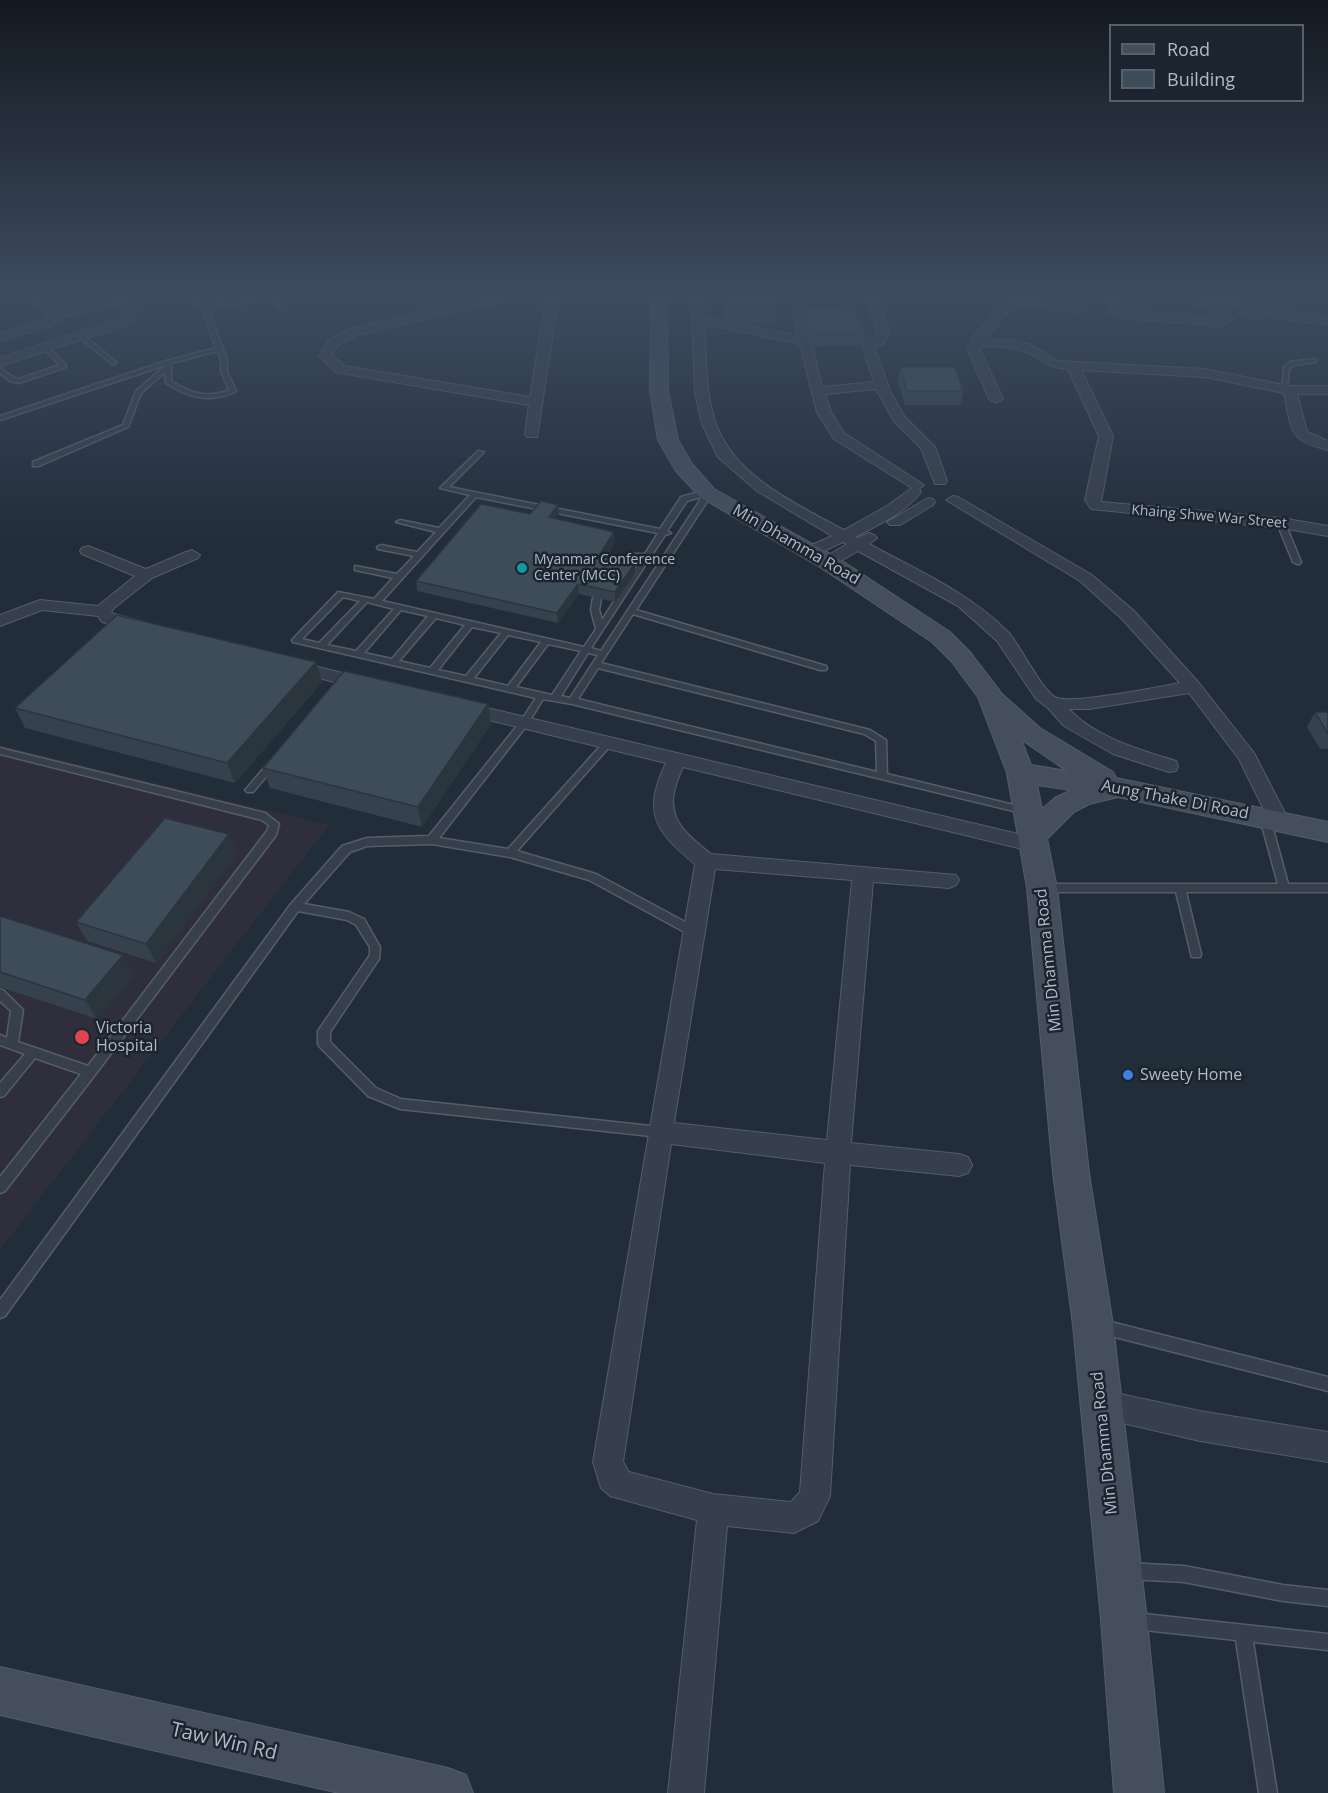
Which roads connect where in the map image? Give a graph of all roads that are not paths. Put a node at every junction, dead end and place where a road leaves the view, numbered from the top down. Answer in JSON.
{"nodes":[{"id":1,"x":9,"y":378,"type":"edge"},
{"id":2,"x":29,"y":378,"type":"edge"},
{"id":3,"x":125,"y":378,"type":"edge"},
{"id":4,"x":153,"y":378,"type":"edge"},
{"id":5,"x":168,"y":378,"type":"edge"},
{"id":6,"x":227,"y":378,"type":"edge"},
{"id":7,"x":392,"y":378,"type":"edge"},
{"id":8,"x":540,"y":378,"type":"edge"},
{"id":9,"x":659,"y":378,"type":"edge"},
{"id":10,"x":701,"y":378,"type":"edge"},
{"id":11,"x":814,"y":378,"type":"edge"},
{"id":12,"x":879,"y":378,"type":"edge"},
{"id":13,"x":986,"y":378,"type":"edge"},
{"id":14,"x":1077,"y":378,"type":"edge"},
{"id":15,"x":1228,"y":378,"type":"edge"},
{"id":16,"x":1286,"y":378,"type":"edge"},
{"id":17,"x":881,"y":385,"type":"junction"},
{"id":18,"x":1287,"y":389,"type":"junction"},
{"id":19,"x":1328,"y":390,"type":"edge"},
{"id":20,"x":817,"y":391,"type":"junction"},
{"id":21,"x":996,"y":399,"type":"dead end"},
{"id":22,"x":536,"y":402,"type":"junction"},
{"id":23,"x":0,"y":418,"type":"edge"},
{"id":24,"x":531,"y":434,"type":"dead end"},
{"id":25,"x":1328,"y":447,"type":"edge"},
{"id":26,"x":480,"y":452,"type":"dead end"},
{"id":27,"x":36,"y":464,"type":"dead end"},
{"id":28,"x":940,"y":482,"type":"junction"},
{"id":29,"x":916,"y":489,"type":"junction"},
{"id":30,"x":702,"y":491,"type":"junction"},
{"id":31,"x":474,"y":495,"type":"junction"},
{"id":32,"x":953,"y":500,"type":"junction"},
{"id":33,"x":928,"y":502,"type":"junction"},
{"id":34,"x":400,"y":522,"type":"dead end"},
{"id":35,"x":1281,"y":523,"type":"junction"},
{"id":36,"x":441,"y":531,"type":"junction"},
{"id":37,"x":1328,"y":531,"type":"edge"},
{"id":38,"x":663,"y":532,"type":"junction"},
{"id":39,"x":680,"y":536,"type":"junction"},
{"id":40,"x":852,"y":539,"type":"junction"},
{"id":41,"x":381,"y":547,"type":"dead end"},
{"id":42,"x":88,"y":551,"type":"dead end"},
{"id":43,"x":192,"y":555,"type":"dead end"},
{"id":44,"x":419,"y":555,"type":"junction"},
{"id":45,"x":646,"y":556,"type":"junction"},
{"id":46,"x":819,"y":557,"type":"junction"},
{"id":47,"x":1297,"y":562,"type":"dead end"},
{"id":48,"x":358,"y":568,"type":"dead end"},
{"id":49,"x":616,"y":570,"type":"edge"},
{"id":50,"x":147,"y":575,"type":"junction"},
{"id":51,"x":398,"y":577,"type":"junction"},
{"id":52,"x":627,"y":587,"type":"junction"},
{"id":53,"x":644,"y":592,"type":"junction"},
{"id":54,"x":597,"y":598,"type":"edge"},
{"id":55,"x":365,"y":600,"type":"junction"},
{"id":56,"x":376,"y":602,"type":"junction"},
{"id":57,"x":399,"y":608,"type":"junction"},
{"id":58,"x":632,"y":611,"type":"junction"},
{"id":59,"x":103,"y":612,"type":"junction"},
{"id":60,"x":433,"y":616,"type":"junction"},
{"id":61,"x":0,"y":621,"type":"edge"},
{"id":62,"x":470,"y":624,"type":"junction"},
{"id":63,"x":154,"y":630,"type":"edge"},
{"id":64,"x":600,"y":630,"type":"junction"},
{"id":65,"x":506,"y":632,"type":"junction"},
{"id":66,"x":546,"y":641,"type":"junction"},
{"id":67,"x":321,"y":645,"type":"junction"},
{"id":68,"x":587,"y":649,"type":"junction"},
{"id":69,"x":357,"y":654,"type":"junction"},
{"id":70,"x":604,"y":654,"type":"junction"},
{"id":71,"x":279,"y":662,"type":"edge"},
{"id":72,"x":393,"y":663,"type":"junction"},
{"id":73,"x":597,"y":665,"type":"junction"},
{"id":74,"x":823,"y":668,"type":"dead end"},
{"id":75,"x":432,"y":671,"type":"junction"},
{"id":76,"x":468,"y":679,"type":"junction"},
{"id":77,"x":1193,"y":687,"type":"junction"},
{"id":78,"x":380,"y":688,"type":"edge"},
{"id":79,"x":510,"y":689,"type":"junction"},
{"id":80,"x":990,"y":695,"type":"junction"},
{"id":81,"x":542,"y":696,"type":"junction"},
{"id":82,"x":555,"y":698,"type":"junction"},
{"id":83,"x":572,"y":701,"type":"junction"},
{"id":84,"x":446,"y":704,"type":"edge"},
{"id":85,"x":1054,"y":704,"type":"junction"},
{"id":86,"x":524,"y":723,"type":"junction"},
{"id":87,"x":607,"y":744,"type":"junction"},
{"id":88,"x":0,"y":751,"type":"edge"},
{"id":89,"x":279,"y":756,"type":"edge"},
{"id":90,"x":676,"y":761,"type":"junction"},
{"id":91,"x":1169,"y":766,"type":"dead end"},
{"id":92,"x":1022,"y":773,"type":"junction"},
{"id":93,"x":882,"y":776,"type":"junction"},
{"id":94,"x":1125,"y":789,"type":"junction"},
{"id":95,"x":250,"y":790,"type":"dead end"},
{"id":96,"x":1272,"y":820,"type":"junction"},
{"id":97,"x":1032,"y":831,"type":"junction"},
{"id":98,"x":1328,"y":832,"type":"edge"},
{"id":99,"x":432,"y":840,"type":"junction"},
{"id":100,"x":510,"y":853,"type":"junction"},
{"id":101,"x":706,"y":861,"type":"junction"},
{"id":102,"x":863,"y":874,"type":"junction"},
{"id":103,"x":949,"y":880,"type":"dead end"},
{"id":104,"x":1042,"y":888,"type":"junction"},
{"id":105,"x":1180,"y":888,"type":"junction"},
{"id":106,"x":1284,"y":888,"type":"junction"},
{"id":107,"x":1328,"y":888,"type":"edge"},
{"id":108,"x":295,"y":907,"type":"junction"},
{"id":109,"x":694,"y":932,"type":"junction"},
{"id":110,"x":1196,"y":954,"type":"dead end"},
{"id":111,"x":0,"y":994,"type":"edge"},
{"id":112,"x":6,"y":1042,"type":"edge"},
{"id":113,"x":33,"y":1052,"type":"junction"},
{"id":114,"x":90,"y":1072,"type":"junction"},
{"id":115,"x":0,"y":1092,"type":"edge"},
{"id":116,"x":660,"y":1132,"type":"junction"},
{"id":117,"x":838,"y":1154,"type":"junction"},
{"id":118,"x":959,"y":1165,"type":"dead end"},
{"id":119,"x":0,"y":1187,"type":"edge"},
{"id":120,"x":0,"y":1311,"type":"edge"},
{"id":121,"x":1093,"y":1324,"type":"junction"},
{"id":122,"x":1328,"y":1384,"type":"edge"},
{"id":123,"x":1101,"y":1404,"type":"junction"},
{"id":124,"x":1328,"y":1447,"type":"edge"},
{"id":125,"x":712,"y":1509,"type":"junction"},
{"id":126,"x":1119,"y":1570,"type":"junction"},
{"id":127,"x":1328,"y":1598,"type":"edge"},
{"id":128,"x":1124,"y":1620,"type":"junction"},
{"id":129,"x":1243,"y":1634,"type":"junction"},
{"id":130,"x":1328,"y":1642,"type":"edge"},
{"id":131,"x":0,"y":1691,"type":"edge"},
{"id":132,"x":448,"y":1793,"type":"edge"},
{"id":133,"x":686,"y":1793,"type":"edge"},
{"id":134,"x":1139,"y":1793,"type":"edge"},
{"id":135,"x":1268,"y":1793,"type":"edge"}],
"edges":[{"from":1,"to":2,"type":"lane"},
{"from":3,"to":23,"type":"lane"},
{"from":4,"to":27,"type":"lane"},
{"from":5,"to":6,"type":"lane"},
{"from":7,"to":22,"type":"street"},
{"from":8,"to":22,"type":"street"},
{"from":9,"to":30,"type":"main road","name":"Min Dhamma Road"},
{"from":10,"to":40,"type":"street"},
{"from":11,"to":20,"type":"street"},
{"from":12,"to":17,"type":"street"},
{"from":13,"to":21,"type":"street"},
{"from":14,"to":35,"type":"street","name":"Khaing Shwe War Street"},
{"from":15,"to":18,"type":"street"},
{"from":16,"to":18,"type":"lane"},
{"from":17,"to":20,"type":"street"},
{"from":17,"to":28,"type":"street"},
{"from":18,"to":19,"type":"street"},
{"from":18,"to":25,"type":"street"},
{"from":20,"to":29,"type":"street"},
{"from":22,"to":24,"type":"street"},
{"from":26,"to":31,"type":"lane"},
{"from":28,"to":29,"type":"street"},
{"from":28,"to":32,"type":"street"},
{"from":29,"to":33,"type":"street"},
{"from":29,"to":40,"type":"street"},
{"from":30,"to":38,"type":"lane"},
{"from":30,"to":39,"type":"lane"},
{"from":30,"to":46,"type":"main road","name":"Min Dhamma Road"},
{"from":31,"to":36,"type":"lane"},
{"from":31,"to":38,"type":"lane"},
{"from":32,"to":33,"type":"street"},
{"from":32,"to":77,"type":"street"},
{"from":33,"to":40,"type":"street"},
{"from":34,"to":36,"type":"lane"},
{"from":35,"to":37,"type":"street","name":"Khaing Shwe War Street"},
{"from":35,"to":47,"type":"lane"},
{"from":36,"to":44,"type":"lane"},
{"from":38,"to":39,"type":"lane"},
{"from":38,"to":45,"type":"lane"},
{"from":39,"to":53,"type":"lane"},
{"from":40,"to":46,"type":"street"},
{"from":40,"to":85,"type":"street"},
{"from":41,"to":44,"type":"lane"},
{"from":42,"to":50,"type":"street"},
{"from":43,"to":50,"type":"street"},
{"from":44,"to":51,"type":"lane"},
{"from":45,"to":49,"type":"lane"},
{"from":45,"to":52,"type":"lane"},
{"from":46,"to":80,"type":"main road","name":"Min Dhamma Road"},
{"from":48,"to":51,"type":"lane"},
{"from":50,"to":59,"type":"street"},
{"from":51,"to":56,"type":"lane"},
{"from":52,"to":53,"type":"lane"},
{"from":52,"to":64,"type":"lane"},
{"from":53,"to":58,"type":"lane"},
{"from":54,"to":64,"type":"lane"},
{"from":55,"to":56,"type":"lane"},
{"from":55,"to":67,"type":"lane"},
{"from":55,"to":67,"type":"lane"},
{"from":56,"to":57,"type":"lane"},
{"from":57,"to":60,"type":"lane"},
{"from":57,"to":69,"type":"lane"},
{"from":58,"to":70,"type":"lane"},
{"from":58,"to":74,"type":"lane"},
{"from":59,"to":61,"type":"street"},
{"from":59,"to":63,"type":"street"},
{"from":60,"to":62,"type":"lane"},
{"from":60,"to":72,"type":"lane"},
{"from":62,"to":65,"type":"lane"},
{"from":62,"to":75,"type":"lane"},
{"from":64,"to":68,"type":"lane"},
{"from":65,"to":66,"type":"lane"},
{"from":65,"to":76,"type":"lane"},
{"from":66,"to":68,"type":"lane"},
{"from":66,"to":79,"type":"lane"},
{"from":67,"to":69,"type":"lane"},
{"from":68,"to":70,"type":"lane"},
{"from":68,"to":82,"type":"lane"},
{"from":69,"to":72,"type":"lane"},
{"from":70,"to":73,"type":"lane"},
{"from":71,"to":78,"type":"street"},
{"from":72,"to":75,"type":"lane"},
{"from":73,"to":83,"type":"lane"},
{"from":73,"to":93,"type":"lane"},
{"from":75,"to":76,"type":"lane"},
{"from":76,"to":79,"type":"lane"},
{"from":77,"to":85,"type":"street"},
{"from":77,"to":96,"type":"street"},
{"from":79,"to":81,"type":"lane"},
{"from":80,"to":92,"type":"main road","name":"Min Dhamma Road"},
{"from":80,"to":94,"type":"main road"},
{"from":81,"to":82,"type":"lane"},
{"from":81,"to":86,"type":"lane"},
{"from":82,"to":83,"type":"lane"},
{"from":83,"to":93,"type":"lane"},
{"from":84,"to":86,"type":"street"},
{"from":85,"to":91,"type":"street"},
{"from":86,"to":87,"type":"street"},
{"from":86,"to":99,"type":"lane"},
{"from":87,"to":90,"type":"street"},
{"from":87,"to":100,"type":"lane"},
{"from":88,"to":114,"type":"lane"},
{"from":89,"to":95,"type":"lane"},
{"from":90,"to":97,"type":"street"},
{"from":90,"to":101,"type":"street"},
{"from":92,"to":94,"type":"main road","name":"Aung Thake Di Road"},
{"from":92,"to":97,"type":"main road","name":"Min Dhamma Road"},
{"from":93,"to":97,"type":"lane"},
{"from":94,"to":96,"type":"main road","name":"Aung Thake Di Road"},
{"from":94,"to":97,"type":"main road"},
{"from":96,"to":98,"type":"main road","name":"Aung Thake Di Road"},
{"from":96,"to":106,"type":"lane"},
{"from":97,"to":104,"type":"main road","name":"Min Dhamma Road"},
{"from":99,"to":100,"type":"lane"},
{"from":99,"to":108,"type":"lane"},
{"from":100,"to":109,"type":"lane"},
{"from":101,"to":102,"type":"street"},
{"from":101,"to":109,"type":"street"},
{"from":102,"to":103,"type":"street"},
{"from":102,"to":117,"type":"street"},
{"from":104,"to":105,"type":"lane"},
{"from":104,"to":121,"type":"main road","name":"Min Dhamma Road"},
{"from":105,"to":106,"type":"lane"},
{"from":105,"to":110,"type":"lane"},
{"from":106,"to":107,"type":"lane"},
{"from":108,"to":116,"type":"lane"},
{"from":108,"to":120,"type":"lane"},
{"from":109,"to":116,"type":"street"},
{"from":111,"to":112,"type":"lane"},
{"from":112,"to":113,"type":"lane"},
{"from":113,"to":114,"type":"lane"},
{"from":113,"to":115,"type":"lane"},
{"from":114,"to":119,"type":"lane"},
{"from":116,"to":117,"type":"street"},
{"from":116,"to":125,"type":"street"},
{"from":117,"to":118,"type":"street"},
{"from":117,"to":125,"type":"street"},
{"from":121,"to":122,"type":"lane"},
{"from":121,"to":123,"type":"main road","name":"Min Dhamma Road"},
{"from":123,"to":124,"type":"street"},
{"from":123,"to":126,"type":"main road","name":"Min Dhamma Road"},
{"from":125,"to":133,"type":"street"},
{"from":126,"to":127,"type":"lane"},
{"from":126,"to":128,"type":"main road","name":"Min Dhamma Road"},
{"from":128,"to":129,"type":"lane"},
{"from":128,"to":134,"type":"main road","name":"Min Dhamma Road"},
{"from":129,"to":130,"type":"lane"},
{"from":129,"to":135,"type":"lane"},
{"from":131,"to":132,"type":"main road","name":"Taw Win Rd"}]}
